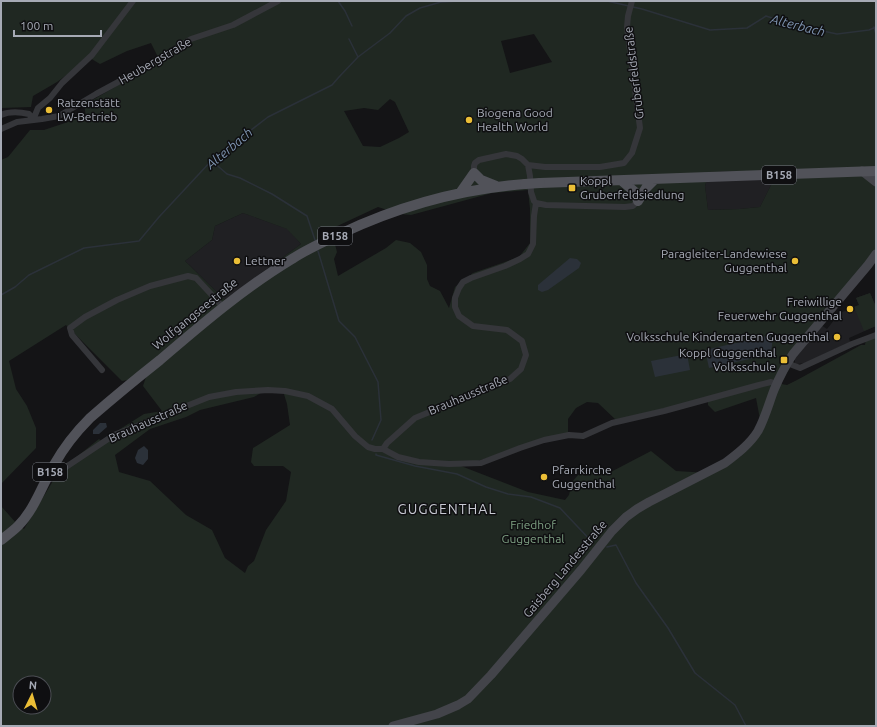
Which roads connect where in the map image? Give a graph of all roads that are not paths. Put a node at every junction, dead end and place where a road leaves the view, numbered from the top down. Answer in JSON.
{"nodes":[{"id":1,"x":133,"y":1,"type":"edge"},
{"id":2,"x":278,"y":1,"type":"edge"},
{"id":3,"x":632,"y":1,"type":"edge"},
{"id":4,"x":1,"y":115,"type":"edge"},
{"id":5,"x":33,"y":120,"type":"junction"},
{"id":6,"x":1,"y":129,"type":"edge"},
{"id":7,"x":528,"y":164,"type":"junction"},
{"id":8,"x":862,"y":171,"type":"junction"},
{"id":9,"x":876,"y":171,"type":"edge"},
{"id":10,"x":474,"y":173,"type":"junction"},
{"id":11,"x":655,"y":179,"type":"junction"},
{"id":12,"x":622,"y":180,"type":"junction"},
{"id":13,"x":876,"y":182,"type":"edge"},
{"id":14,"x":498,"y":186,"type":"junction"},
{"id":15,"x":460,"y":193,"type":"junction"},
{"id":16,"x":638,"y":200,"type":"junction"},
{"id":17,"x":536,"y":203,"type":"junction"},
{"id":18,"x":876,"y":254,"type":"edge"},
{"id":19,"x":223,"y":307,"type":"junction"},
{"id":20,"x":876,"y":335,"type":"edge"},
{"id":21,"x":787,"y":363,"type":"junction"},
{"id":22,"x":102,"y":370,"type":"dead end"},
{"id":23,"x":777,"y":384,"type":"junction"},
{"id":24,"x":384,"y":449,"type":"junction"},
{"id":25,"x":46,"y":480,"type":"junction"},
{"id":26,"x":1,"y":540,"type":"edge"},
{"id":27,"x":392,"y":726,"type":"edge"}],
"edges":[{"from":1,"to":5,"type":"street"},
{"from":2,"to":5,"type":"street","name":"Heubergstraße"},
{"from":3,"to":7,"type":"street","name":"Gruberfeldstraße"},
{"from":4,"to":5,"type":"street"},
{"from":5,"to":6,"type":"street","name":"Heubergstraße"},
{"from":7,"to":10,"type":"street","name":"Gruberfeldstraße"},
{"from":7,"to":17,"type":"street"},
{"from":8,"to":9,"type":"main road","name":"Wolfgangseestraße","number":"B158"},
{"from":8,"to":11,"type":"main road","name":"Wolfgangseestraße","number":"B158"},
{"from":8,"to":13,"type":"main road"},
{"from":10,"to":14,"type":"main road"},
{"from":10,"to":15,"type":"main road"},
{"from":11,"to":12,"type":"main road","name":"Wolfgangseestraße","number":"B158"},
{"from":11,"to":16,"type":"main road"},
{"from":12,"to":14,"type":"main road","name":"Wolfgangseestraße","number":"B158","bridge":true},
{"from":12,"to":16,"type":"main road"},
{"from":14,"to":15,"type":"main road","name":"Wolfgangseestraße","number":"B158"},
{"from":15,"to":19,"type":"main road","name":"Wolfgangseestraße","number":"B158"},
{"from":16,"to":17,"type":"street"},
{"from":17,"to":24,"type":"street","name":"Brauhausstraße"},
{"from":18,"to":21,"type":"main road","name":"Gaisberg Landesstraße"},
{"from":19,"to":22,"type":"street"},
{"from":19,"to":25,"type":"main road","name":"Wolfgangseestraße","number":"B158"},
{"from":20,"to":21,"type":"street"},
{"from":21,"to":23,"type":"main road","name":"Gaisberg Landesstraße"},
{"from":23,"to":24,"type":"street","name":"Brauhausstraße"},
{"from":23,"to":27,"type":"main road","name":"Gaisberg Landesstraße"},
{"from":24,"to":25,"type":"street","name":"Brauhausstraße"},
{"from":25,"to":26,"type":"main road","name":"Wolfgangseestraße","number":"B158"}]}
